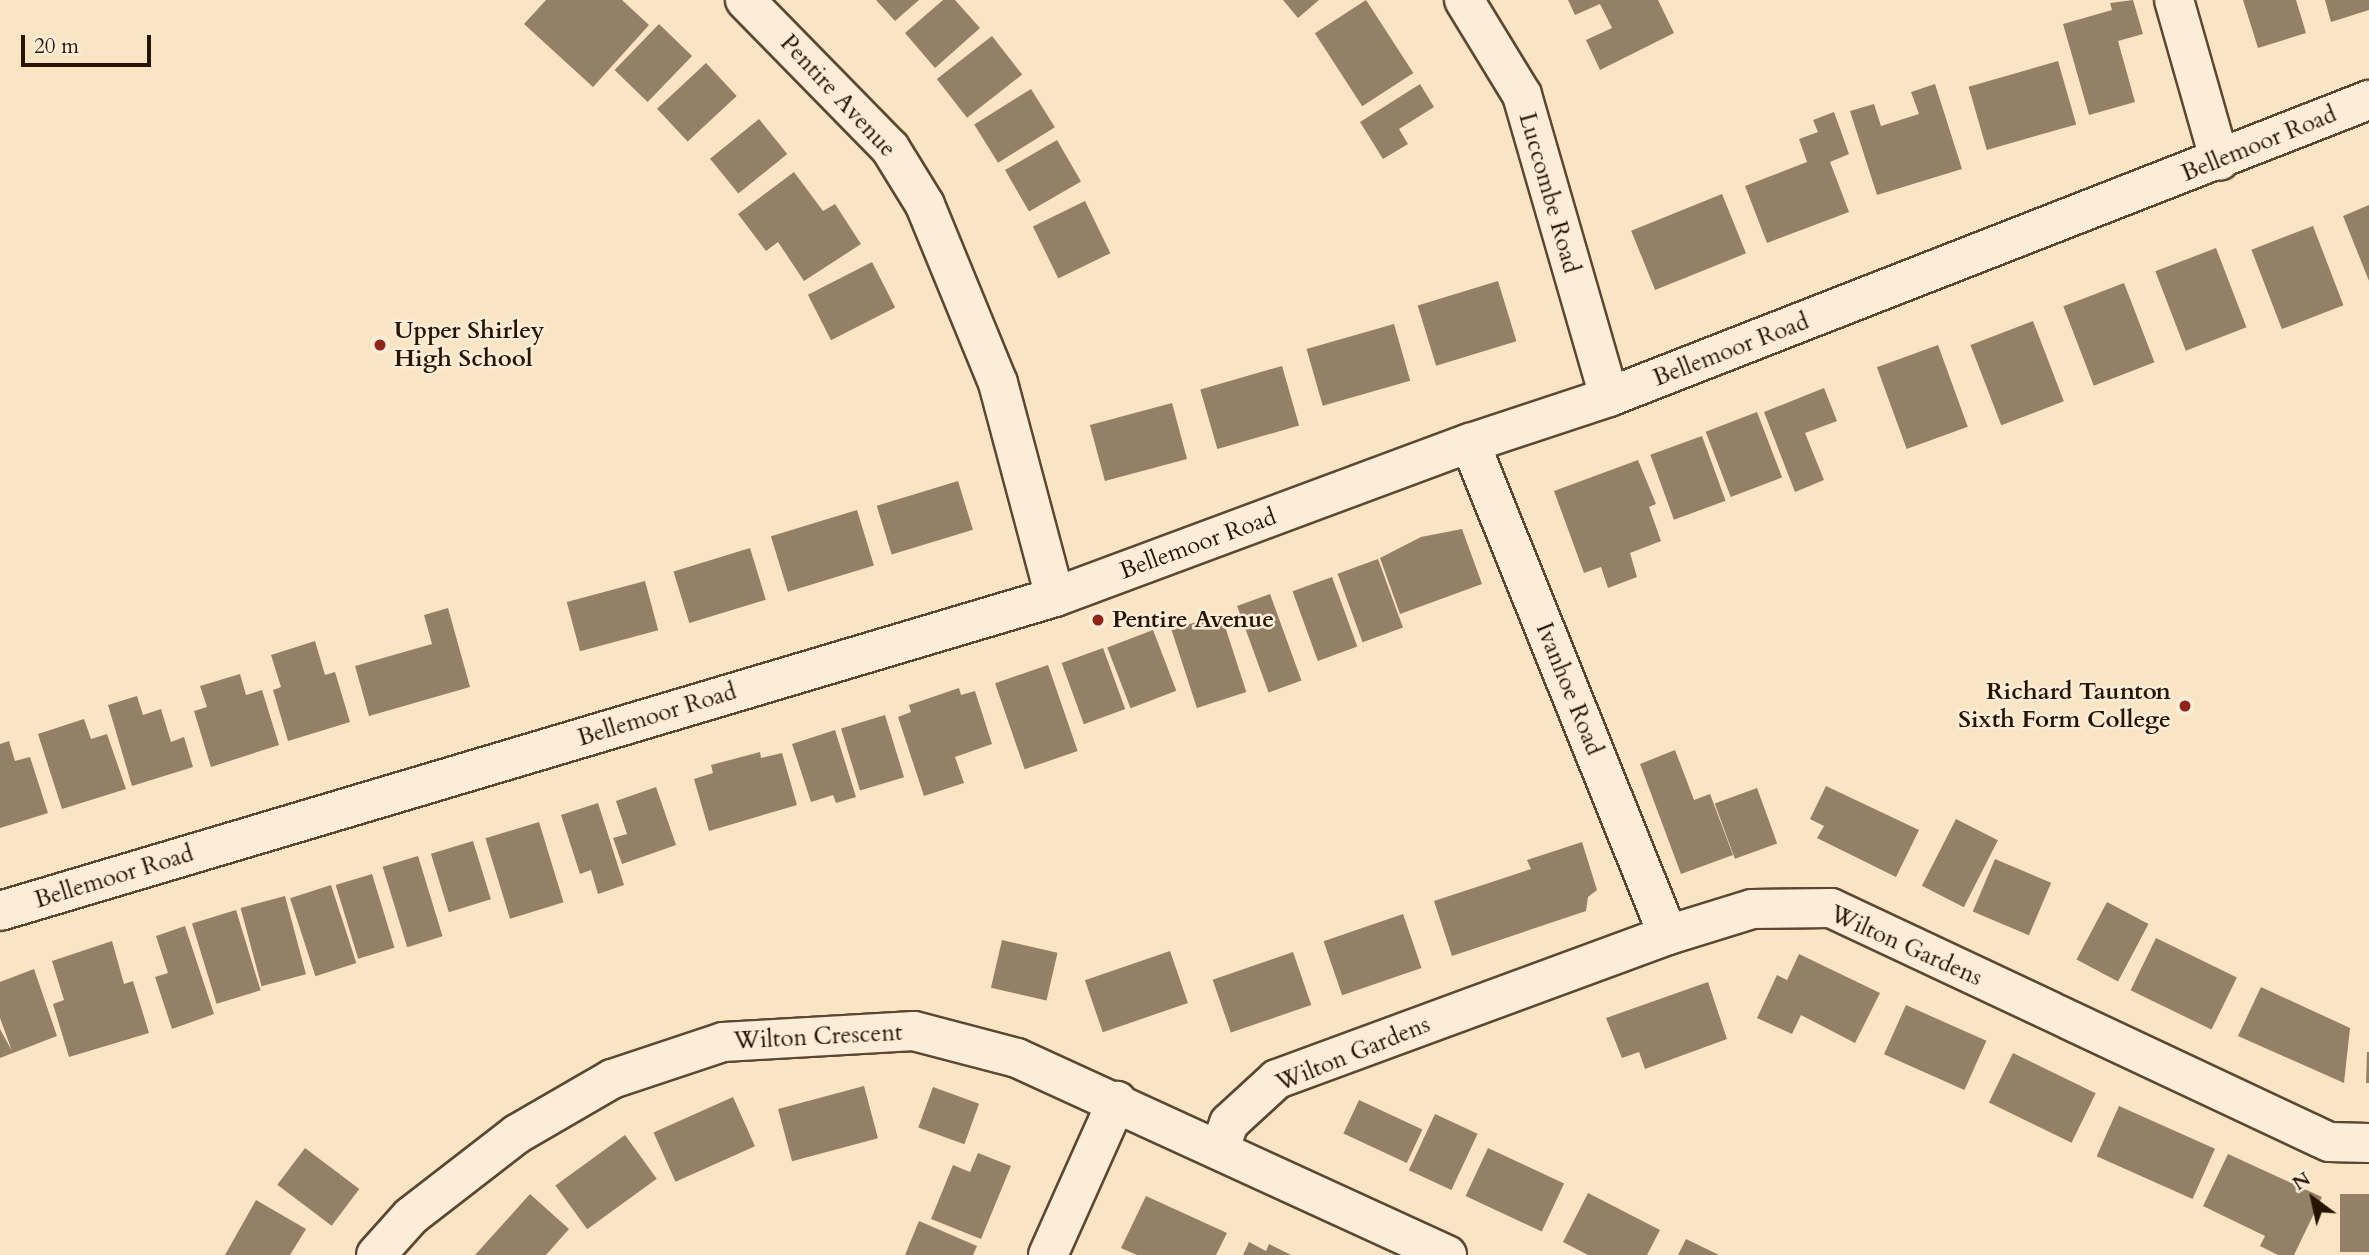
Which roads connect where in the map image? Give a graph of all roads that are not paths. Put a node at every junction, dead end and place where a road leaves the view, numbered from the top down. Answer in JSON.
{"nodes":[{"id":1,"x":745,"y":0,"type":"edge"},
{"id":2,"x":1464,"y":0,"type":"edge"},
{"id":3,"x":2174,"y":0,"type":"edge"},
{"id":4,"x":2369,"y":100,"type":"edge"},
{"id":5,"x":2220,"y":161,"type":"junction"},
{"id":6,"x":1609,"y":397,"type":"junction"},
{"id":7,"x":1470,"y":443,"type":"junction"},
{"id":8,"x":1055,"y":597,"type":"junction"},
{"id":9,"x":0,"y":911,"type":"edge"},
{"id":10,"x":1668,"y":935,"type":"junction"},
{"id":11,"x":1117,"y":1101,"type":"junction"},
{"id":12,"x":2369,"y":1143,"type":"edge"},
{"id":13,"x":1220,"y":1147,"type":"junction"},
{"id":14,"x":376,"y":1255,"type":"edge"},
{"id":15,"x":1048,"y":1255,"type":"edge"},
{"id":16,"x":1447,"y":1255,"type":"edge"}],
"edges":[{"from":1,"to":8,"type":"street","name":"Pentire Avenue"},
{"from":2,"to":6,"type":"street","name":"Luccombe Road"},
{"from":3,"to":5,"type":"street"},
{"from":4,"to":5,"type":"street","name":"Bellemoor Road"},
{"from":5,"to":6,"type":"street","name":"Bellemoor Road"},
{"from":6,"to":7,"type":"street","name":"Bellemoor Road"},
{"from":7,"to":8,"type":"street","name":"Bellemoor Road"},
{"from":7,"to":10,"type":"street","name":"Ivanhoe Road"},
{"from":8,"to":9,"type":"street","name":"Bellemoor Road"},
{"from":10,"to":12,"type":"street","name":"Wilton Gardens"},
{"from":10,"to":13,"type":"street","name":"Wilton Gardens"},
{"from":11,"to":13,"type":"street","name":"Wilton Crescent"},
{"from":11,"to":14,"type":"street","name":"Wilton Crescent"},
{"from":11,"to":15,"type":"street"},
{"from":13,"to":16,"type":"street","name":"Wilton Crescent"}]}
